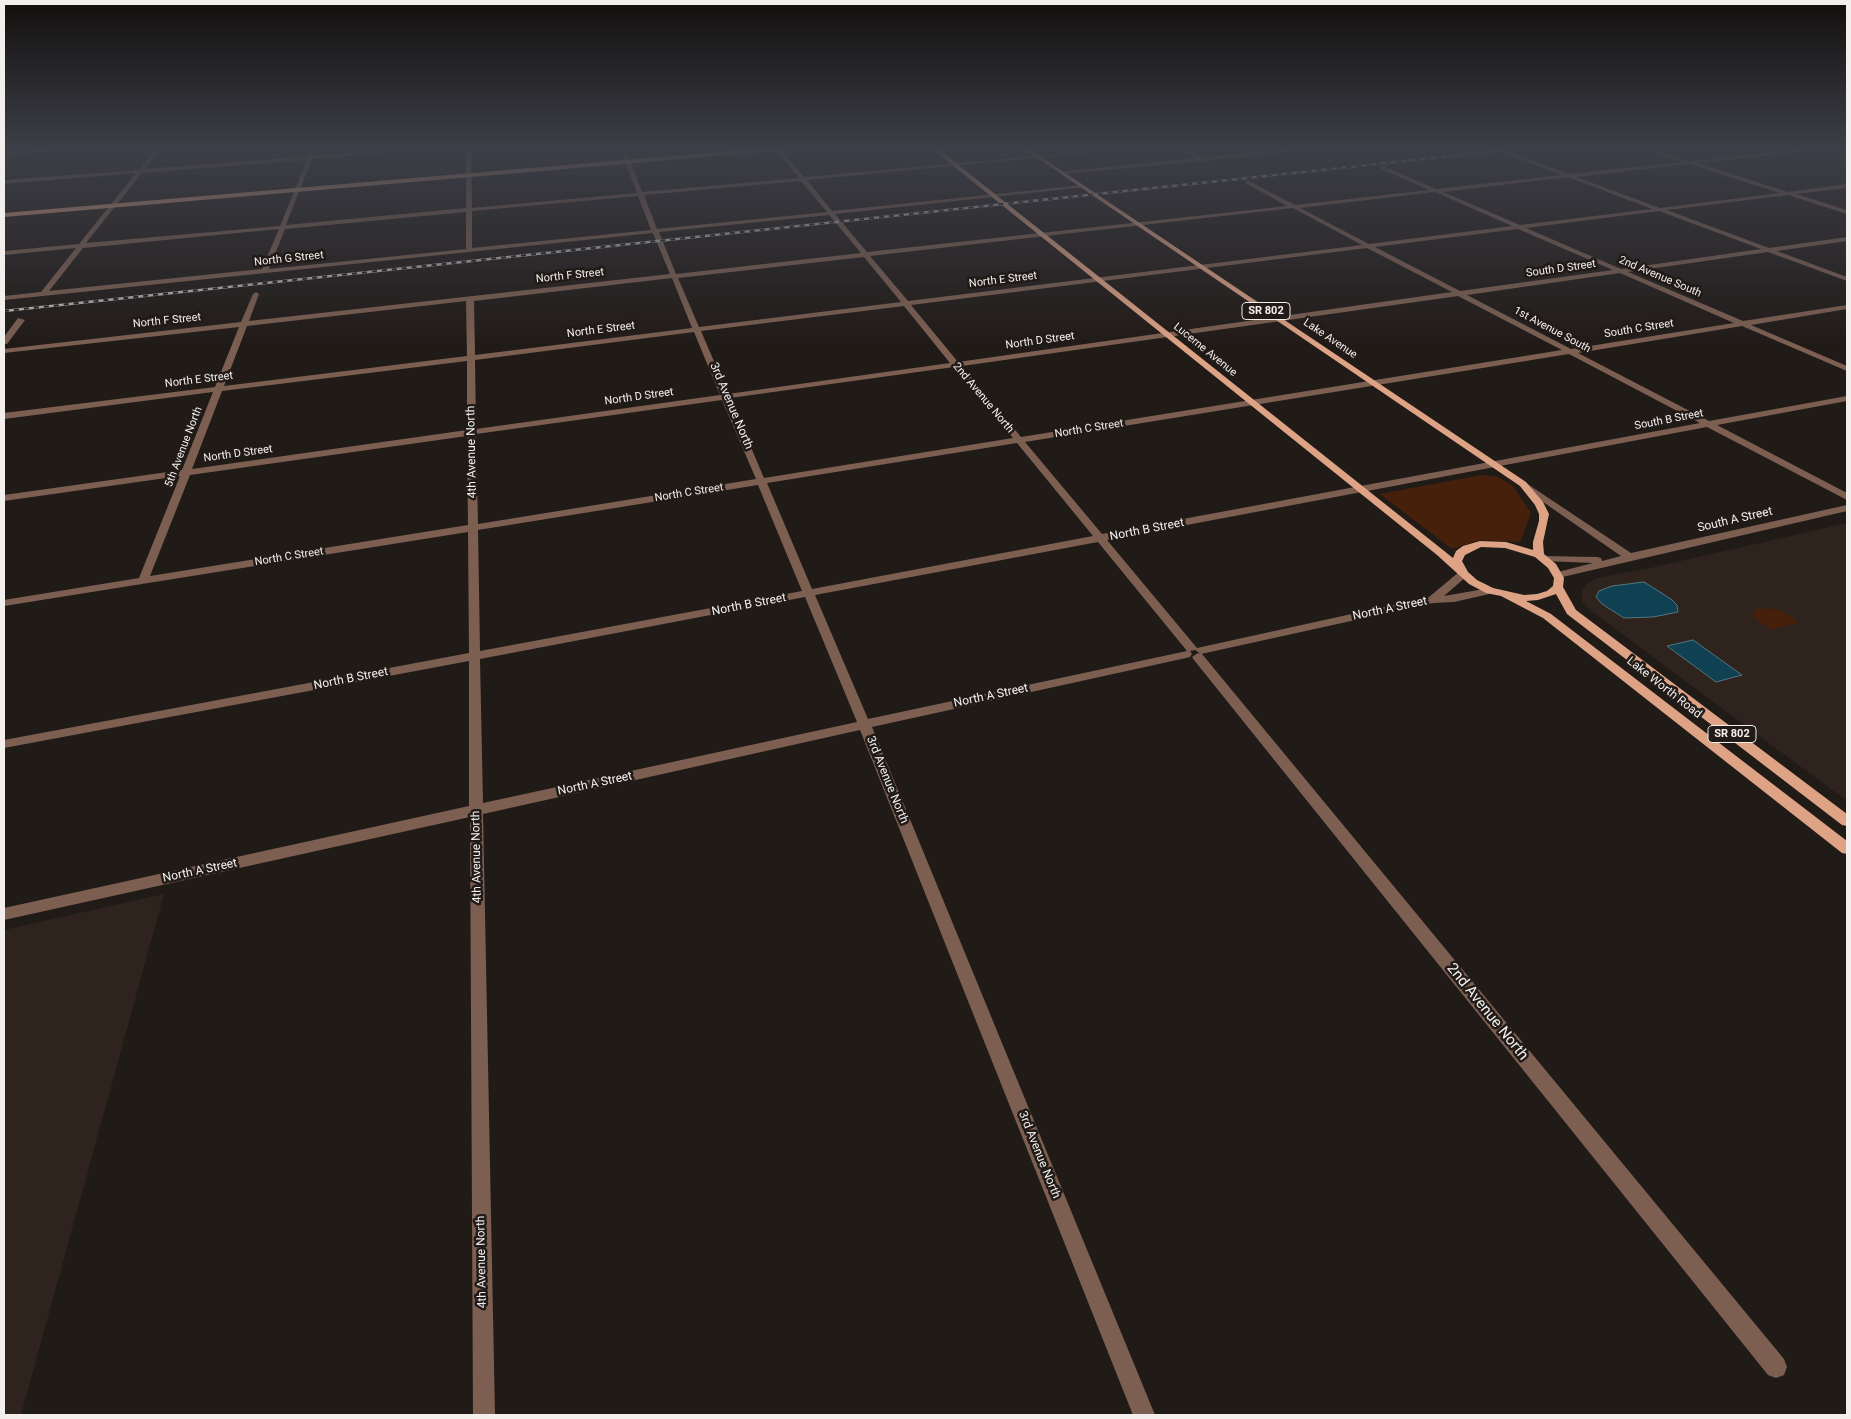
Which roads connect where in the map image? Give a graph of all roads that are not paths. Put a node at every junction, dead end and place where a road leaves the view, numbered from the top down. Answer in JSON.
{"nodes":[{"id":1,"x":105,"y":214,"type":"edge"},
{"id":2,"x":288,"y":214,"type":"edge"},
{"id":3,"x":422,"y":214,"type":"edge"},
{"id":4,"x":468,"y":214,"type":"edge"},
{"id":5,"x":648,"y":214,"type":"edge"},
{"id":6,"x":818,"y":214,"type":"edge"},
{"id":7,"x":831,"y":214,"type":"edge"},
{"id":8,"x":1017,"y":214,"type":"edge"},
{"id":9,"x":1123,"y":214,"type":"edge"},
{"id":10,"x":1223,"y":214,"type":"edge"},
{"id":11,"x":1309,"y":214,"type":"edge"},
{"id":12,"x":1491,"y":214,"type":"edge"},
{"id":13,"x":1625,"y":214,"type":"edge"},
{"id":14,"x":1671,"y":214,"type":"edge"},
{"id":15,"x":1138,"y":224,"type":"junction"},
{"id":16,"x":282,"y":227,"type":"junction"},
{"id":17,"x":1520,"y":227,"type":"junction"},
{"id":18,"x":655,"y":231,"type":"junction"},
{"id":19,"x":1042,"y":234,"type":"junction"},
{"id":20,"x":1847,"y":239,"type":"edge"},
{"id":21,"x":81,"y":246,"type":"junction"},
{"id":22,"x":1369,"y":246,"type":"junction"},
{"id":23,"x":469,"y":250,"type":"junction"},
{"id":24,"x":1769,"y":250,"type":"junction"},
{"id":25,"x":4,"y":253,"type":"edge"},
{"id":26,"x":864,"y":254,"type":"junction"},
{"id":27,"x":1202,"y":267,"type":"junction"},
{"id":28,"x":265,"y":271,"type":"junction"},
{"id":29,"x":1621,"y":271,"type":"junction"},
{"id":30,"x":675,"y":276,"type":"junction"},
{"id":31,"x":1847,"y":279,"type":"edge"},
{"id":32,"x":1098,"y":280,"type":"junction"},
{"id":33,"x":1460,"y":293,"type":"junction"},
{"id":34,"x":43,"y":294,"type":"junction"},
{"id":35,"x":256,"y":294,"type":"dead end"},
{"id":36,"x":4,"y":298,"type":"edge"},
{"id":37,"x":470,"y":299,"type":"junction"},
{"id":38,"x":905,"y":304,"type":"junction"},
{"id":39,"x":1847,"y":307,"type":"edge"},
{"id":40,"x":1278,"y":319,"type":"junction"},
{"id":41,"x":21,"y":320,"type":"dead end"},
{"id":42,"x":244,"y":324,"type":"junction"},
{"id":43,"x":1743,"y":324,"type":"junction"},
{"id":44,"x":698,"y":330,"type":"junction"},
{"id":45,"x":1166,"y":335,"type":"junction"},
{"id":46,"x":4,"y":342,"type":"edge"},
{"id":47,"x":4,"y":351,"type":"edge"},
{"id":48,"x":1570,"y":352,"type":"junction"},
{"id":49,"x":470,"y":358,"type":"junction"},
{"id":50,"x":955,"y":364,"type":"junction"},
{"id":51,"x":1847,"y":369,"type":"edge"},
{"id":52,"x":1374,"y":383,"type":"junction"},
{"id":53,"x":218,"y":389,"type":"junction"},
{"id":54,"x":726,"y":396,"type":"junction"},
{"id":55,"x":1847,"y":398,"type":"edge"},
{"id":56,"x":1251,"y":403,"type":"junction"},
{"id":57,"x":4,"y":416,"type":"edge"},
{"id":58,"x":1708,"y":424,"type":"junction"},
{"id":59,"x":472,"y":432,"type":"junction"},
{"id":60,"x":1018,"y":440,"type":"junction"},
{"id":61,"x":1494,"y":464,"type":"junction"},
{"id":62,"x":186,"y":472,"type":"junction"},
{"id":63,"x":762,"y":481,"type":"junction"},
{"id":64,"x":1523,"y":484,"type":"junction"},
{"id":65,"x":1360,"y":490,"type":"junction"},
{"id":66,"x":4,"y":498,"type":"edge"},
{"id":67,"x":1847,"y":498,"type":"edge"},
{"id":68,"x":1847,"y":508,"type":"edge"},
{"id":69,"x":473,"y":528,"type":"junction"},
{"id":70,"x":1100,"y":539,"type":"junction"},
{"id":71,"x":1542,"y":557,"type":"junction"},
{"id":72,"x":1628,"y":557,"type":"junction"},
{"id":73,"x":1612,"y":561,"type":"junction"},
{"id":74,"x":1462,"y":572,"type":"junction"},
{"id":75,"x":143,"y":581,"type":"junction"},
{"id":76,"x":1558,"y":581,"type":"junction"},
{"id":77,"x":1490,"y":591,"type":"junction"},
{"id":78,"x":809,"y":593,"type":"junction"},
{"id":79,"x":1505,"y":595,"type":"junction"},
{"id":80,"x":1433,"y":600,"type":"junction"},
{"id":81,"x":4,"y":603,"type":"edge"},
{"id":82,"x":1194,"y":652,"type":"junction"},
{"id":83,"x":474,"y":656,"type":"junction"},
{"id":84,"x":864,"y":724,"type":"junction"},
{"id":85,"x":4,"y":744,"type":"edge"},
{"id":86,"x":477,"y":810,"type":"junction"},
{"id":87,"x":1847,"y":822,"type":"edge"},
{"id":88,"x":1847,"y":848,"type":"edge"},
{"id":89,"x":4,"y":914,"type":"edge"},
{"id":90,"x":1776,"y":1367,"type":"dead end"},
{"id":91,"x":484,"y":1415,"type":"edge"},
{"id":92,"x":1144,"y":1415,"type":"edge"}],
"edges":[{"from":1,"to":21,"type":"street"},
{"from":2,"to":16,"type":"street"},
{"from":3,"to":16,"type":"street"},
{"from":4,"to":23,"type":"street"},
{"from":5,"to":18,"type":"street","name":"3rd Avenue North"},
{"from":6,"to":18,"type":"street","name":"North G Street"},
{"from":7,"to":26,"type":"street","name":"2nd Avenue North"},
{"from":8,"to":19,"type":"main road","name":"Lucerne Avenue","number":"SR 802"},
{"from":9,"to":15,"type":"main road","name":"Lake Avenue","number":"SR 802"},
{"from":10,"to":15,"type":"street","name":"North F Street"},
{"from":11,"to":22,"type":"street","name":"1st Avenue South"},
{"from":12,"to":17,"type":"street","name":"2nd Avenue South"},
{"from":13,"to":17,"type":"street","name":"North E Street"},
{"from":14,"to":24,"type":"street"},
{"from":15,"to":19,"type":"street","name":"North F Street"},
{"from":15,"to":27,"type":"main road","name":"Lake Avenue","number":"SR 802"},
{"from":16,"to":21,"type":"street"},
{"from":16,"to":28,"type":"street"},
{"from":17,"to":22,"type":"street","name":"North E Street"},
{"from":17,"to":29,"type":"street","name":"2nd Avenue South"},
{"from":18,"to":23,"type":"street","name":"North G Street"},
{"from":18,"to":30,"type":"street","name":"3rd Avenue North"},
{"from":19,"to":26,"type":"street","name":"North F Street"},
{"from":19,"to":32,"type":"main road","name":"Lucerne Avenue","number":"SR 802"},
{"from":20,"to":24,"type":"street","name":"South D Street"},
{"from":21,"to":25,"type":"street"},
{"from":21,"to":34,"type":"street"},
{"from":22,"to":27,"type":"street","name":"North E Street"},
{"from":22,"to":33,"type":"street","name":"1st Avenue South"},
{"from":23,"to":28,"type":"street","name":"North G Street"},
{"from":24,"to":29,"type":"street","name":"South D Street"},
{"from":24,"to":31,"type":"street"},
{"from":26,"to":30,"type":"street","name":"North F Street"},
{"from":26,"to":38,"type":"street","name":"2nd Avenue North"},
{"from":27,"to":32,"type":"street","name":"North E Street"},
{"from":27,"to":40,"type":"main road","name":"Lake Avenue","number":"SR 802"},
{"from":28,"to":34,"type":"street","name":"North G Street"},
{"from":29,"to":33,"type":"street","name":"South D Street"},
{"from":29,"to":43,"type":"street","name":"2nd Avenue South"},
{"from":30,"to":37,"type":"street","name":"North F Street"},
{"from":30,"to":44,"type":"street","name":"3rd Avenue North"},
{"from":32,"to":38,"type":"street","name":"North E Street"},
{"from":32,"to":45,"type":"main road","name":"Lucerne Avenue","number":"SR 802"},
{"from":33,"to":40,"type":"street","name":"South D Street"},
{"from":33,"to":48,"type":"street","name":"1st Avenue South"},
{"from":34,"to":36,"type":"street","name":"North G Street"},
{"from":35,"to":42,"type":"street","name":"5th Avenue North"},
{"from":37,"to":42,"type":"street","name":"North F Street"},
{"from":37,"to":49,"type":"street","name":"4th Avenue North"},
{"from":38,"to":44,"type":"street","name":"North E Street"},
{"from":38,"to":50,"type":"street","name":"2nd Avenue North"},
{"from":39,"to":43,"type":"street","name":"South C Street"},
{"from":40,"to":45,"type":"street","name":"North D Street"},
{"from":40,"to":52,"type":"main road","name":"Lake Avenue","number":"SR 802"},
{"from":41,"to":46,"type":"street"},
{"from":42,"to":47,"type":"street","name":"North F Street"},
{"from":42,"to":53,"type":"street","name":"5th Avenue North"},
{"from":43,"to":48,"type":"street","name":"South C Street"},
{"from":43,"to":51,"type":"street","name":"2nd Avenue South"},
{"from":44,"to":49,"type":"street","name":"North E Street"},
{"from":44,"to":54,"type":"street","name":"3rd Avenue North"},
{"from":45,"to":50,"type":"street","name":"North D Street"},
{"from":45,"to":56,"type":"main road","name":"Lucerne Avenue","number":"SR 802"},
{"from":48,"to":52,"type":"street","name":"South C Street"},
{"from":48,"to":58,"type":"street","name":"1st Avenue South"},
{"from":49,"to":53,"type":"street","name":"North E Street"},
{"from":49,"to":59,"type":"street","name":"4th Avenue North"},
{"from":50,"to":54,"type":"street","name":"North D Street"},
{"from":50,"to":60,"type":"street","name":"2nd Avenue North"},
{"from":52,"to":56,"type":"street","name":"North C Street"},
{"from":52,"to":61,"type":"main road","name":"Lake Avenue","number":"SR 802"},
{"from":53,"to":57,"type":"street","name":"North E Street"},
{"from":53,"to":62,"type":"street","name":"5th Avenue North"},
{"from":54,"to":59,"type":"street","name":"North D Street"},
{"from":54,"to":63,"type":"street","name":"3rd Avenue North"},
{"from":55,"to":58,"type":"street","name":"South B Street"},
{"from":56,"to":60,"type":"street","name":"North C Street"},
{"from":56,"to":65,"type":"main road","name":"Lucerne Avenue","number":"SR 802"},
{"from":58,"to":61,"type":"street","name":"South B Street"},
{"from":58,"to":67,"type":"street","name":"1st Avenue South"},
{"from":59,"to":62,"type":"street","name":"North D Street"},
{"from":59,"to":69,"type":"street","name":"4th Avenue North"},
{"from":60,"to":63,"type":"street","name":"North C Street"},
{"from":60,"to":70,"type":"street","name":"2nd Avenue North"},
{"from":61,"to":64,"type":"main road","name":"Lake Avenue","number":"SR 802"},
{"from":61,"to":65,"type":"street","name":"North B Street"},
{"from":62,"to":66,"type":"street","name":"North D Street"},
{"from":62,"to":75,"type":"street","name":"5th Avenue North"},
{"from":63,"to":69,"type":"street","name":"North C Street"},
{"from":63,"to":78,"type":"street","name":"3rd Avenue North"},
{"from":64,"to":71,"type":"main road","name":"Lake Avenue","number":"SR 802"},
{"from":64,"to":72,"type":"street","name":"Lake Avenue"},
{"from":65,"to":70,"type":"street","name":"North B Street"},
{"from":65,"to":74,"type":"main road","name":"Lucerne Avenue","number":"SR 802"},
{"from":68,"to":72,"type":"street","name":"South A Street"},
{"from":69,"to":75,"type":"street","name":"North C Street"},
{"from":69,"to":83,"type":"street","name":"4th Avenue North"},
{"from":70,"to":78,"type":"street","name":"North B Street"},
{"from":70,"to":82,"type":"street","name":"2nd Avenue North"},
{"from":71,"to":73,"type":"street"},
{"from":71,"to":74,"type":"main road"},
{"from":71,"to":76,"type":"main road","number":"SR 802"},
{"from":72,"to":73,"type":"street"},
{"from":73,"to":76,"type":"street"},
{"from":74,"to":77,"type":"main road","number":"SR 802"},
{"from":74,"to":80,"type":"street","name":"North A Street"},
{"from":75,"to":81,"type":"street","name":"North C Street"},
{"from":76,"to":79,"type":"main road"},
{"from":76,"to":87,"type":"main road","name":"Lake Worth Road","number":"SR 802"},
{"from":77,"to":79,"type":"main road","number":"SR 802"},
{"from":77,"to":80,"type":"street","name":"North A Street"},
{"from":78,"to":83,"type":"street","name":"North B Street"},
{"from":78,"to":84,"type":"street","name":"3rd Avenue North"},
{"from":79,"to":88,"type":"main road","name":"Lake Worth Road","number":"SR 802"},
{"from":80,"to":82,"type":"street","name":"North A Street"},
{"from":82,"to":84,"type":"street","name":"North A Street"},
{"from":82,"to":90,"type":"street","name":"2nd Avenue North"},
{"from":83,"to":85,"type":"street","name":"North B Street"},
{"from":83,"to":86,"type":"street","name":"4th Avenue North"},
{"from":84,"to":86,"type":"street","name":"North A Street"},
{"from":84,"to":92,"type":"street","name":"3rd Avenue North"},
{"from":86,"to":89,"type":"street","name":"North A Street"},
{"from":86,"to":91,"type":"street","name":"4th Avenue North"}]}
